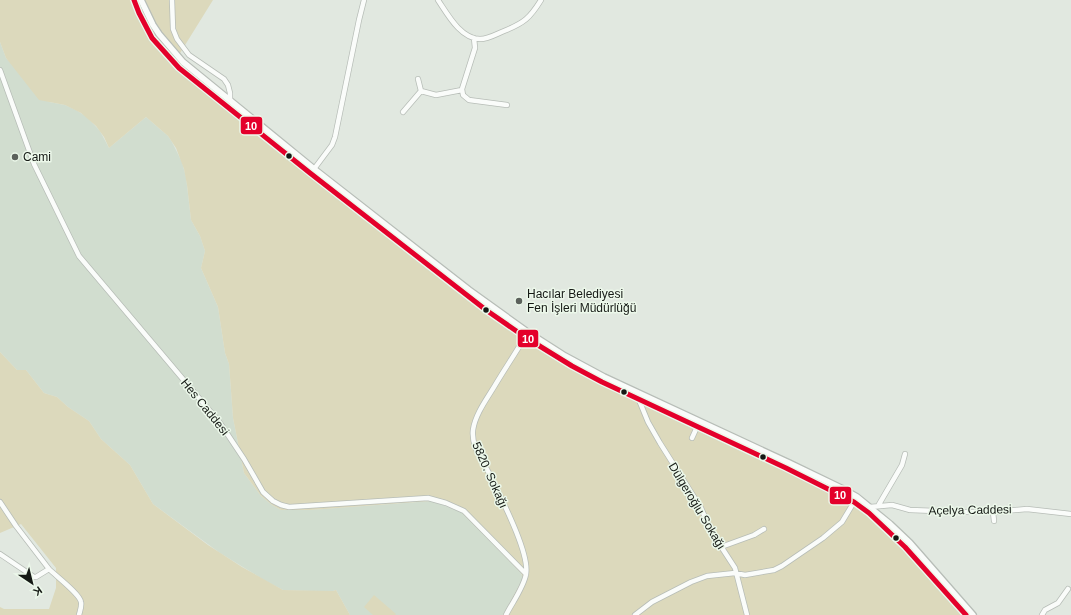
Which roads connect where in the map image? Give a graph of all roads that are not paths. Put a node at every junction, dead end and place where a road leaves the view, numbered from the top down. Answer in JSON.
{"nodes":[{"id":1,"x":134,"y":0,"type":"edge"},
{"id":2,"x":141,"y":0,"type":"edge"},
{"id":3,"x":172,"y":0,"type":"edge"},
{"id":4,"x":364,"y":0,"type":"edge"},
{"id":5,"x":438,"y":0,"type":"edge"},
{"id":6,"x":541,"y":0,"type":"edge"},
{"id":7,"x":474,"y":38,"type":"junction"},
{"id":8,"x":0,"y":70,"type":"edge"},
{"id":9,"x":418,"y":79,"type":"dead end"},
{"id":10,"x":462,"y":90,"type":"junction"},
{"id":11,"x":421,"y":91,"type":"junction"},
{"id":12,"x":230,"y":100,"type":"junction"},
{"id":13,"x":507,"y":105,"type":"dead end"},
{"id":14,"x":403,"y":112,"type":"dead end"},
{"id":15,"x":312,"y":171,"type":"junction"},
{"id":16,"x":525,"y":337,"type":"junction"},
{"id":17,"x":639,"y":400,"type":"junction"},
{"id":18,"x":697,"y":427,"type":"junction"},
{"id":19,"x":692,"y":438,"type":"dead end"},
{"id":20,"x":905,"y":454,"type":"dead end"},
{"id":21,"x":0,"y":502,"type":"edge"},
{"id":22,"x":854,"y":502,"type":"junction"},
{"id":23,"x":878,"y":506,"type":"junction"},
{"id":24,"x":869,"y":510,"type":"junction"},
{"id":25,"x":993,"y":512,"type":"junction"},
{"id":26,"x":1071,"y":514,"type":"edge"},
{"id":27,"x":994,"y":521,"type":"dead end"},
{"id":28,"x":764,"y":529,"type":"dead end"},
{"id":29,"x":721,"y":547,"type":"junction"},
{"id":30,"x":0,"y":554,"type":"edge"},
{"id":31,"x":49,"y":569,"type":"junction"},
{"id":32,"x":735,"y":573,"type":"junction"},
{"id":33,"x":526,"y":574,"type":"junction"},
{"id":34,"x":1068,"y":589,"type":"dead end"},
{"id":35,"x":79,"y":615,"type":"edge"},
{"id":36,"x":506,"y":615,"type":"edge"},
{"id":37,"x":635,"y":615,"type":"edge"},
{"id":38,"x":747,"y":615,"type":"edge"},
{"id":39,"x":966,"y":615,"type":"edge"},
{"id":40,"x":973,"y":615,"type":"edge"},
{"id":41,"x":1042,"y":615,"type":"edge"}],
"edges":[{"from":1,"to":15,"type":"main road"},
{"from":2,"to":12,"type":"main road"},
{"from":3,"to":12,"type":"street"},
{"from":4,"to":15,"type":"street"},
{"from":5,"to":7,"type":"street"},
{"from":6,"to":7,"type":"street"},
{"from":7,"to":10,"type":"street"},
{"from":8,"to":33,"type":"street","name":"Hes Caddesi"},
{"from":9,"to":11,"type":"street"},
{"from":10,"to":11,"type":"street"},
{"from":10,"to":13,"type":"street"},
{"from":11,"to":14,"type":"street"},
{"from":12,"to":15,"type":"main road"},
{"from":15,"to":16,"type":"main road"},
{"from":15,"to":24,"type":"main road"},
{"from":16,"to":17,"type":"main road"},
{"from":16,"to":33,"type":"street","name":"5820. Sokağı"},
{"from":17,"to":18,"type":"main road"},
{"from":17,"to":29,"type":"street","name":"Dülgeroğlu Sokağı"},
{"from":18,"to":19,"type":"street"},
{"from":18,"to":22,"type":"main road"},
{"from":20,"to":23,"type":"street"},
{"from":21,"to":31,"type":"street"},
{"from":22,"to":24,"type":"main road"},
{"from":22,"to":32,"type":"street"},
{"from":23,"to":24,"type":"street","name":"Açelya Caddesi"},
{"from":23,"to":25,"type":"street","name":"Açelya Caddesi"},
{"from":24,"to":39,"type":"main road"},
{"from":24,"to":40,"type":"main road"},
{"from":25,"to":26,"type":"street","name":"Açelya Caddesi"},
{"from":25,"to":27,"type":"street"},
{"from":28,"to":29,"type":"street"},
{"from":29,"to":32,"type":"street","name":"Dülgeroğlu Sokağı"},
{"from":30,"to":31,"type":"street"},
{"from":31,"to":35,"type":"street"},
{"from":32,"to":37,"type":"street"},
{"from":32,"to":38,"type":"street","name":"Dülgeroğlu Sokağı"},
{"from":33,"to":36,"type":"street"},
{"from":34,"to":41,"type":"street"}]}
